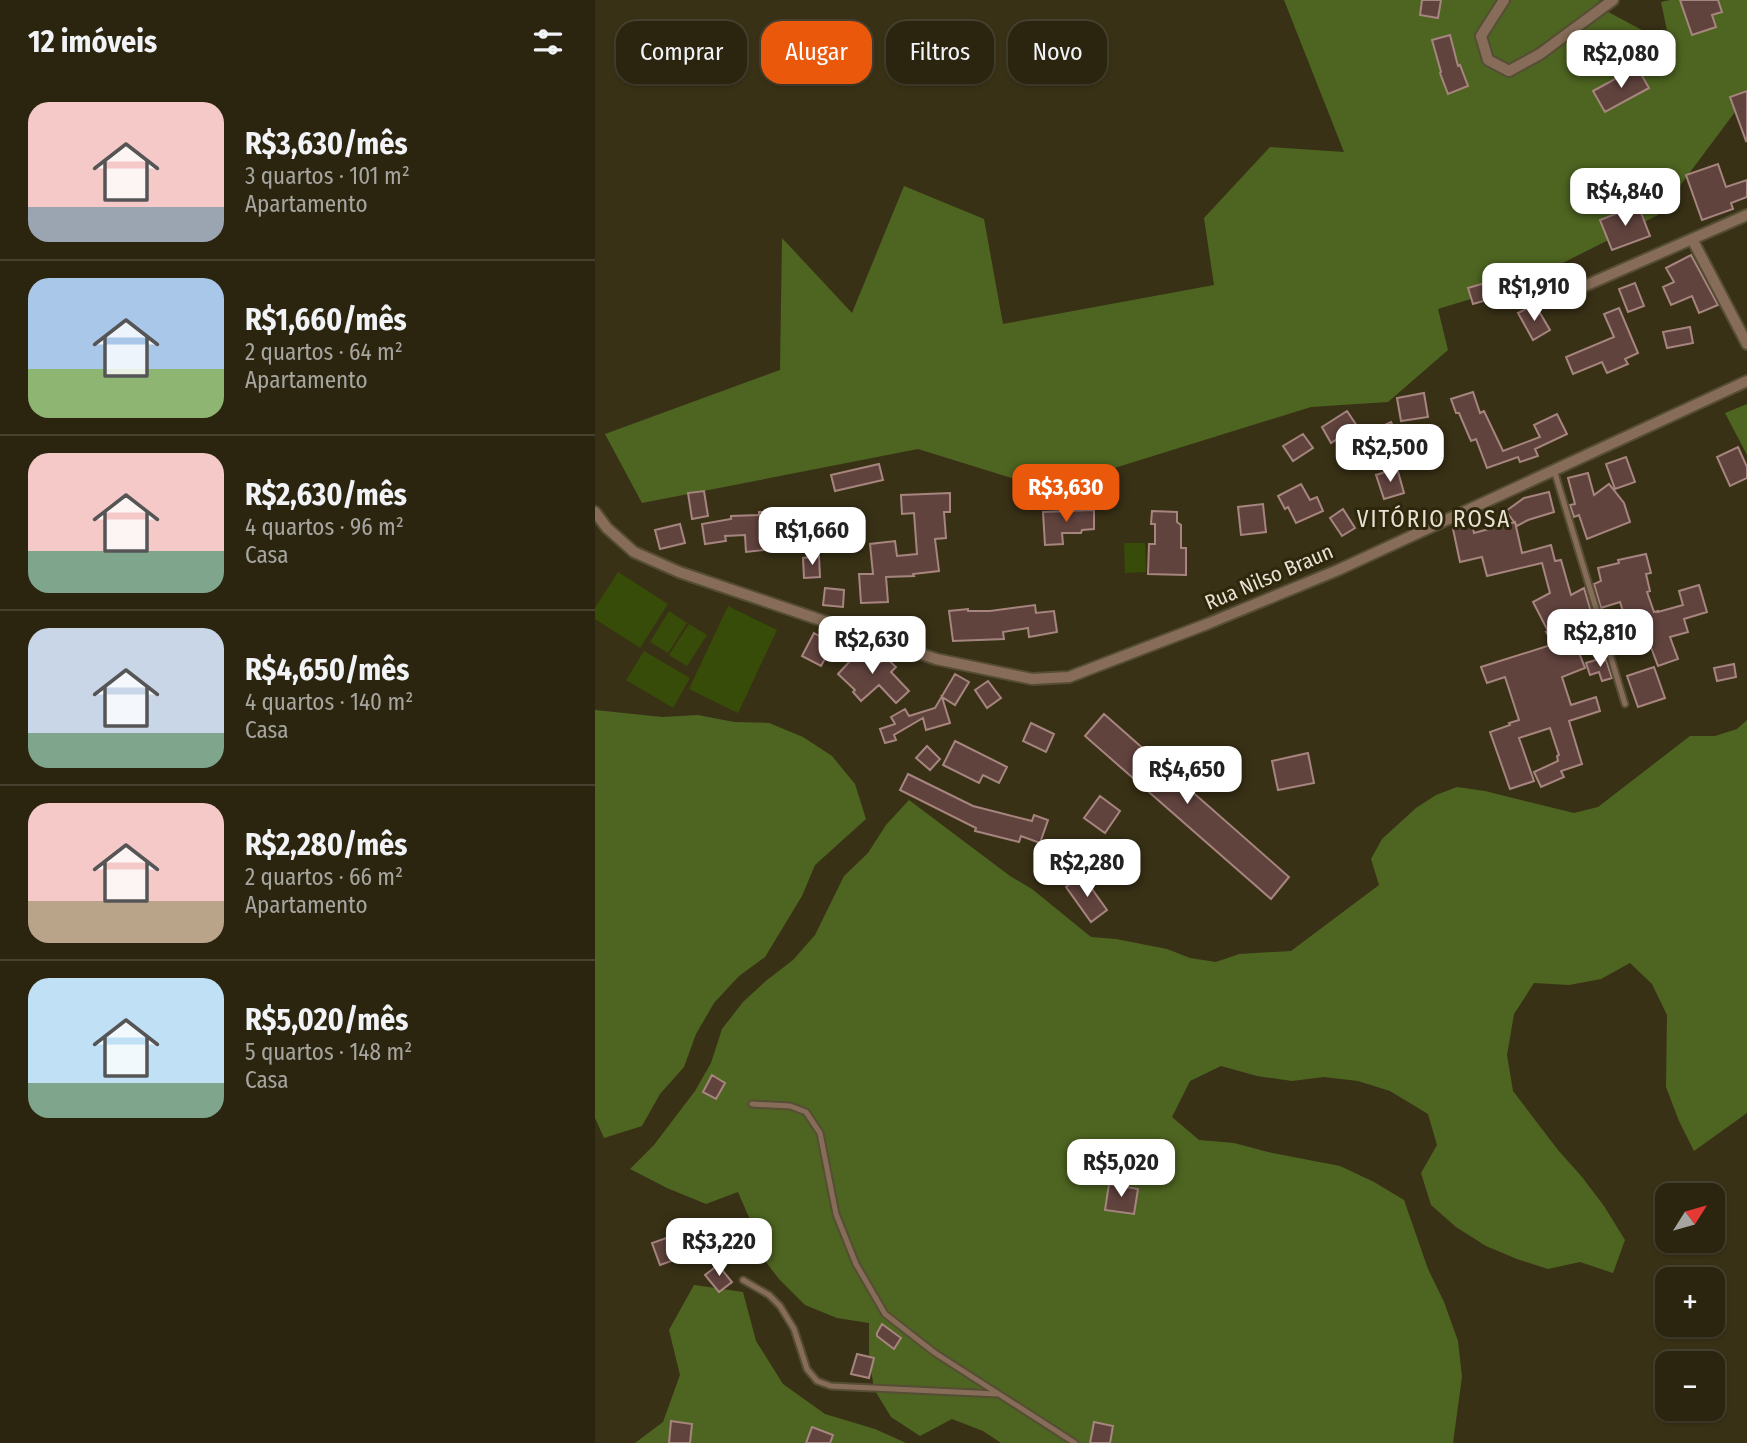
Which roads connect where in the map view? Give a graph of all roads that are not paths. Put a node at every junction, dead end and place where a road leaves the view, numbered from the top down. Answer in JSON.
{"nodes":[{"id":1,"x":1504,"y":0,"type":"edge"},
{"id":2,"x":1613,"y":0,"type":"edge"},
{"id":3,"x":1747,"y":215,"type":"edge"},
{"id":4,"x":1692,"y":239,"type":"junction"},
{"id":5,"x":1573,"y":291,"type":"dead end"},
{"id":6,"x":1747,"y":344,"type":"edge"},
{"id":7,"x":1747,"y":381,"type":"edge"},
{"id":8,"x":1554,"y":470,"type":"junction"},
{"id":9,"x":595,"y":512,"type":"edge"},
{"id":10,"x":1625,"y":704,"type":"dead end"},
{"id":11,"x":753,"y":1104,"type":"dead end"},
{"id":12,"x":743,"y":1280,"type":"dead end"},
{"id":13,"x":999,"y":1394,"type":"junction"},
{"id":14,"x":1075,"y":1443,"type":"edge"}],
"edges":[{"from":1,"to":2,"type":"street"},
{"from":3,"to":4,"type":"street"},
{"from":4,"to":5,"type":"street"},
{"from":4,"to":6,"type":"street"},
{"from":7,"to":8,"type":"street","name":"Rua Nilso Braun"},
{"from":8,"to":9,"type":"street","name":"Rua Nilso Braun"},
{"from":8,"to":10,"type":"lane"},
{"from":11,"to":13,"type":"lane"},
{"from":12,"to":13,"type":"lane"},
{"from":13,"to":14,"type":"lane"}]}
